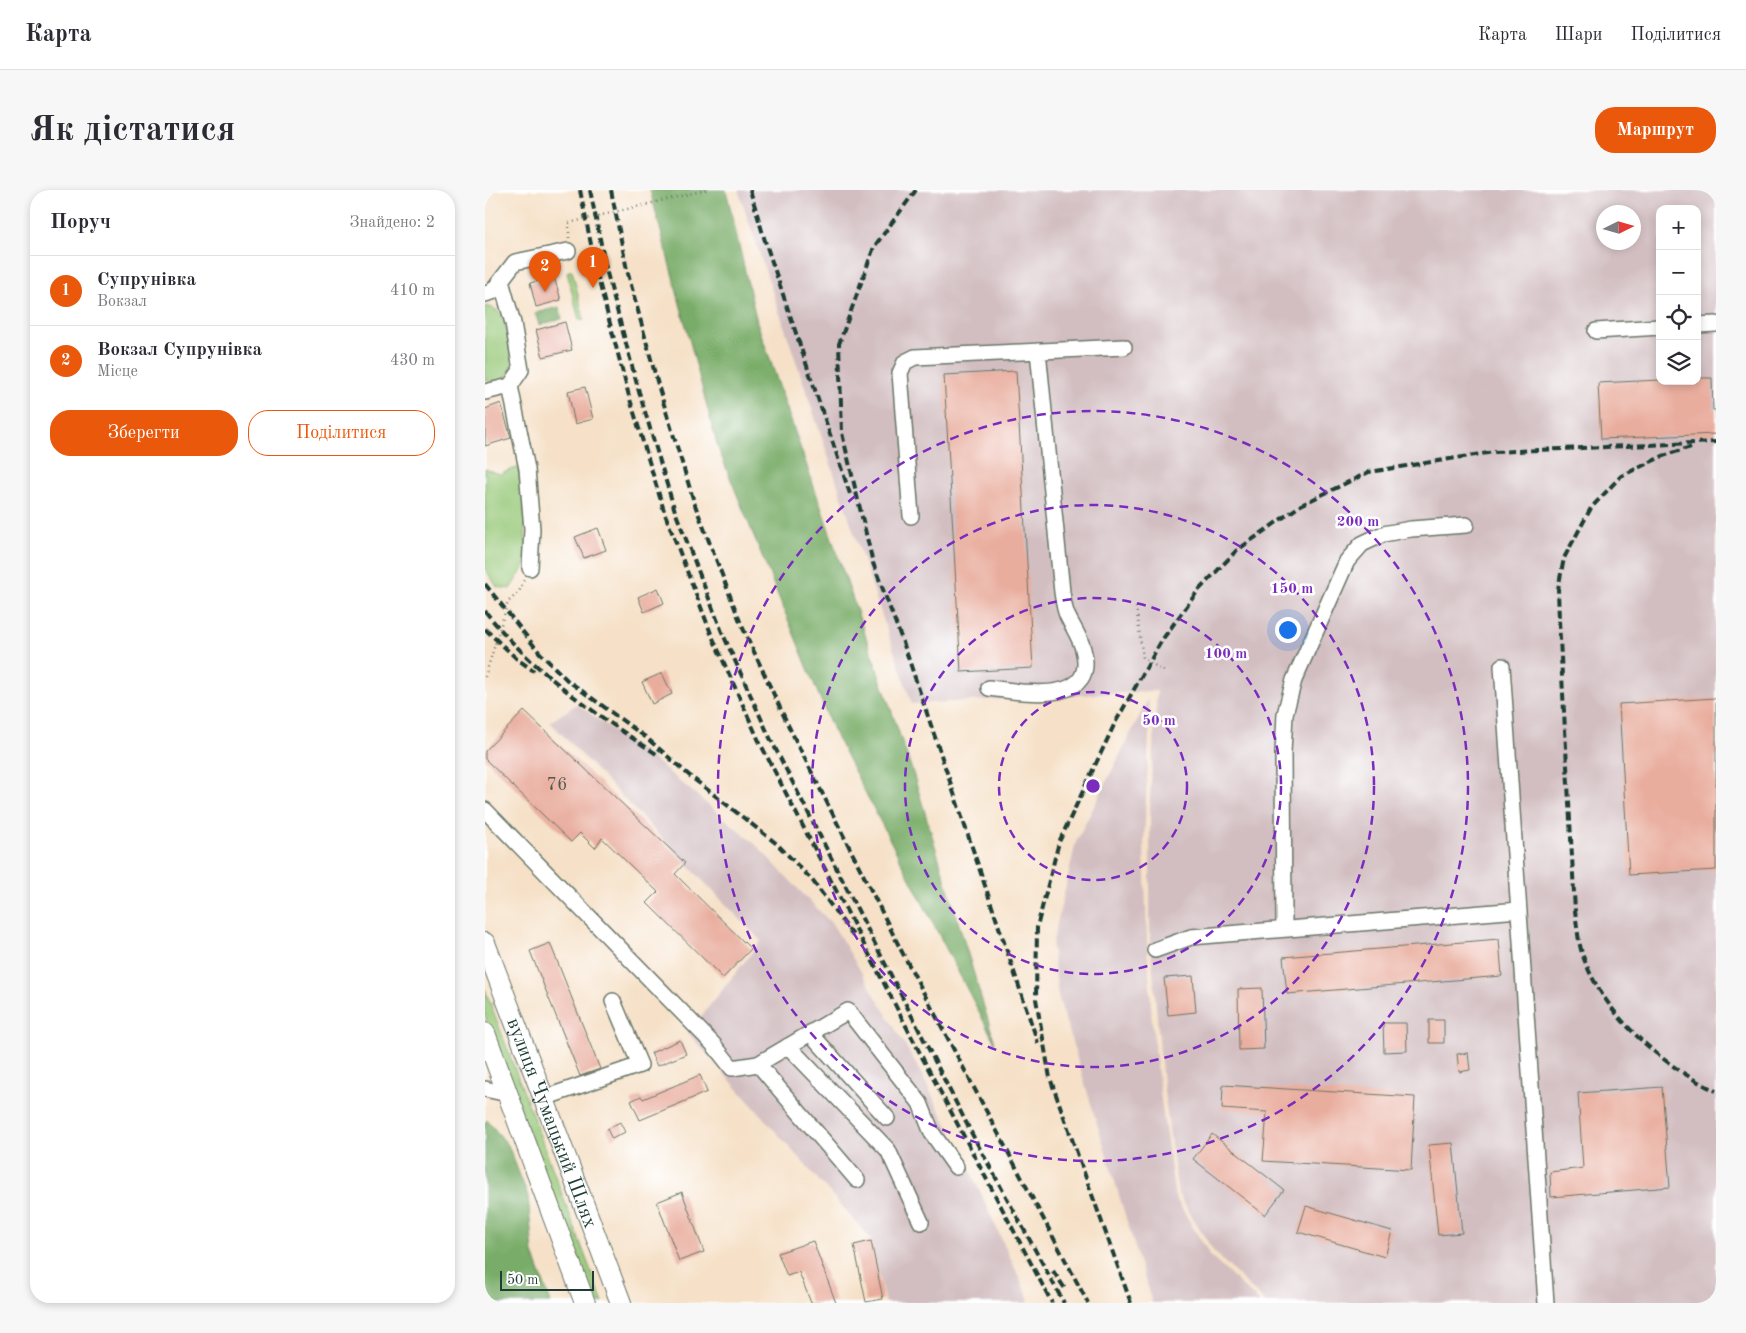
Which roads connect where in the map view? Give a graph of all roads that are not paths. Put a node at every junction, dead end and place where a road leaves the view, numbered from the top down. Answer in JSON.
{"nodes":[{"id":1,"x":568,"y":250,"type":"road end"},
{"id":2,"x":501,"y":281,"type":"junction"},
{"id":3,"x":485,"y":294,"type":"edge"},
{"id":4,"x":1716,"y":324,"type":"edge"},
{"id":5,"x":1701,"y":325,"type":"edge"},
{"id":6,"x":1656,"y":327,"type":"edge"},
{"id":7,"x":1597,"y":331,"type":"dead end"},
{"id":8,"x":1124,"y":347,"type":"dead end"},
{"id":9,"x":1038,"y":351,"type":"junction"},
{"id":10,"x":509,"y":386,"type":"junction"},
{"id":11,"x":485,"y":392,"type":"edge"},
{"id":12,"x":911,"y":516,"type":"dead end"},
{"id":13,"x":1466,"y":525,"type":"dead end"},
{"id":14,"x":530,"y":568,"type":"road end"},
{"id":15,"x":1502,"y":666,"type":"dead end"},
{"id":16,"x":989,"y":688,"type":"dead end"},
{"id":17,"x":485,"y":810,"type":"edge"},
{"id":18,"x":1519,"y":910,"type":"junction"},
{"id":19,"x":1284,"y":929,"type":"junction"},
{"id":20,"x":485,"y":943,"type":"edge"},
{"id":21,"x":1155,"y":950,"type":"dead end"},
{"id":22,"x":613,"y":1001,"type":"dead end"},
{"id":23,"x":485,"y":1033,"type":"edge"},
{"id":24,"x":810,"y":1033,"type":"junction"},
{"id":25,"x":788,"y":1046,"type":"junction"},
{"id":26,"x":758,"y":1064,"type":"junction"},
{"id":27,"x":485,"y":1089,"type":"edge"},
{"id":28,"x":508,"y":1094,"type":"junction"},
{"id":29,"x":544,"y":1098,"type":"junction"},
{"id":30,"x":887,"y":1118,"type":"dead end"},
{"id":31,"x":957,"y":1167,"type":"dead end"},
{"id":32,"x":857,"y":1180,"type":"dead end"},
{"id":33,"x":921,"y":1222,"type":"dead end"},
{"id":34,"x":580,"y":1300,"type":"edge"},
{"id":35,"x":621,"y":1303,"type":"edge"},
{"id":36,"x":1546,"y":1303,"type":"edge"}],
"edges":[{"from":1,"to":2,"type":"lane"},
{"from":2,"to":3,"type":"lane"},
{"from":2,"to":10,"type":"lane"},
{"from":4,"to":5,"type":"lane"},
{"from":6,"to":7,"type":"lane"},
{"from":8,"to":9,"type":"lane"},
{"from":9,"to":12,"type":"lane"},
{"from":9,"to":16,"type":"lane"},
{"from":10,"to":11,"type":"lane"},
{"from":10,"to":14,"type":"lane"},
{"from":13,"to":19,"type":"lane"},
{"from":15,"to":18,"type":"lane"},
{"from":17,"to":26,"type":"lane"},
{"from":18,"to":19,"type":"lane"},
{"from":18,"to":36,"type":"lane"},
{"from":19,"to":21,"type":"lane"},
{"from":20,"to":29,"type":"main road","name":"вулиця Чумацький Шлях"},
{"from":22,"to":29,"type":"lane"},
{"from":23,"to":28,"type":"main road","name":"вулиця Чумацький Шлях"},
{"from":24,"to":25,"type":"lane"},
{"from":24,"to":30,"type":"lane"},
{"from":24,"to":31,"type":"lane"},
{"from":25,"to":26,"type":"lane"},
{"from":25,"to":33,"type":"lane"},
{"from":26,"to":32,"type":"lane"},
{"from":27,"to":28,"type":"lane"},
{"from":28,"to":34,"type":"main road","name":"вулиця Чумацький Шлях"},
{"from":29,"to":35,"type":"main road","name":"вулиця Чумацький Шлях"}]}
